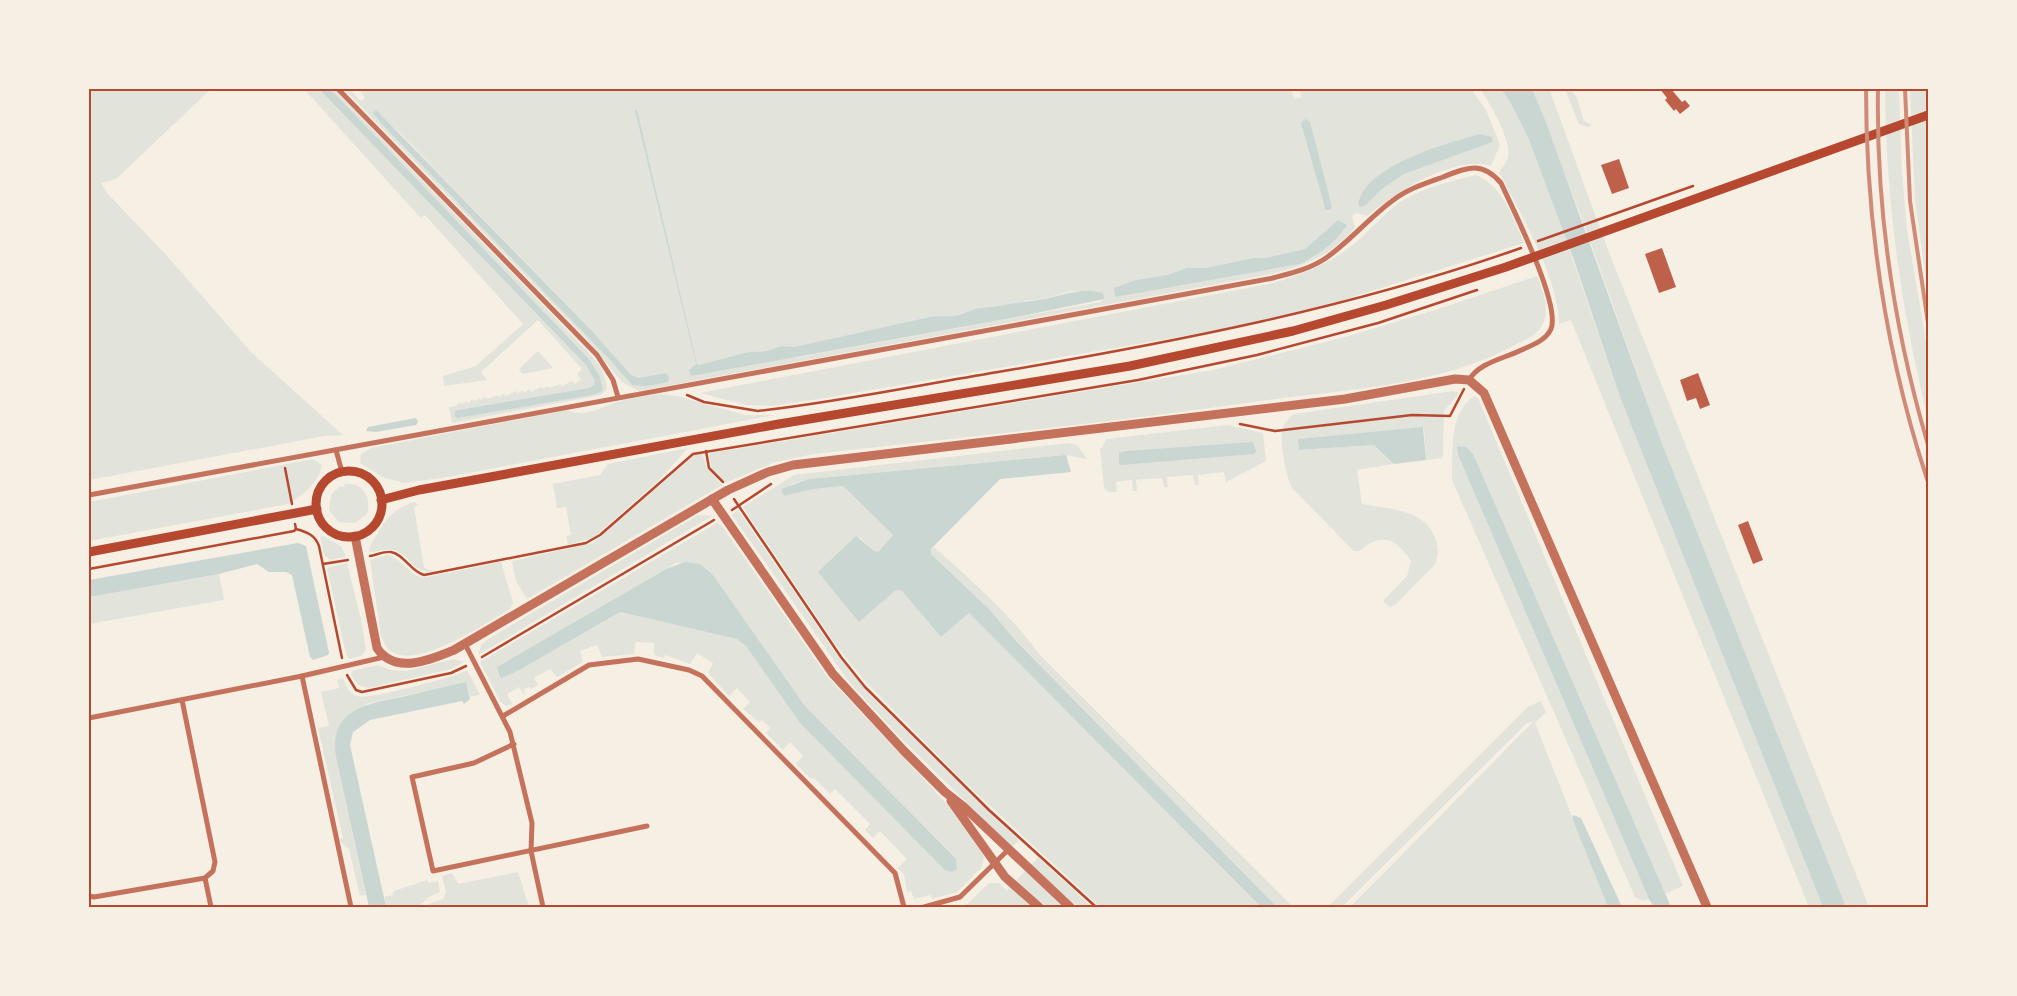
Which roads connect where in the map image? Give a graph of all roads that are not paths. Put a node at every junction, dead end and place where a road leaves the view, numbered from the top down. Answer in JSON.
{"nodes":[{"id":1,"x":338,"y":89,"type":"edge"},
{"id":2,"x":1928,"y":115,"type":"edge"},
{"id":3,"x":1469,"y":380,"type":"junction"},
{"id":4,"x":618,"y":397,"type":"junction"},
{"id":5,"x":336,"y":450,"type":"junction"},
{"id":6,"x":342,"y":472,"type":"junction"},
{"id":7,"x":89,"y":495,"type":"edge"},
{"id":8,"x":712,"y":499,"type":"junction"},
{"id":9,"x":381,"y":500,"type":"junction"},
{"id":10,"x":317,"y":509,"type":"junction"},
{"id":11,"x":355,"y":536,"type":"junction"},
{"id":12,"x":89,"y":552,"type":"edge"},
{"id":13,"x":465,"y":644,"type":"junction"},
{"id":14,"x":384,"y":657,"type":"junction"},
{"id":15,"x":302,"y":676,"type":"junction"},
{"id":16,"x":182,"y":700,"type":"junction"},
{"id":17,"x":503,"y":716,"type":"junction"},
{"id":18,"x":89,"y":718,"type":"edge"},
{"id":19,"x":514,"y":744,"type":"junction"},
{"id":20,"x":945,"y":792,"type":"junction"},
{"id":21,"x":647,"y":826,"type":"dead end"},
{"id":22,"x":1008,"y":850,"type":"junction"},
{"id":23,"x":531,"y":851,"type":"junction"},
{"id":24,"x":995,"y":863,"type":"junction"},
{"id":25,"x":205,"y":878,"type":"junction"},
{"id":26,"x":89,"y":896,"type":"edge"},
{"id":27,"x":936,"y":906,"type":"edge"},
{"id":28,"x":211,"y":907,"type":"edge"},
{"id":29,"x":351,"y":907,"type":"edge"},
{"id":30,"x":543,"y":907,"type":"edge"},
{"id":31,"x":904,"y":907,"type":"edge"},
{"id":32,"x":924,"y":907,"type":"edge"},
{"id":33,"x":1039,"y":907,"type":"edge"},
{"id":34,"x":1070,"y":907,"type":"edge"},
{"id":35,"x":1707,"y":907,"type":"edge"}],
"edges":[{"from":1,"to":4,"type":"street"},
{"from":2,"to":9,"type":"main road"},
{"from":3,"to":4,"type":"street"},
{"from":3,"to":8,"type":"street"},
{"from":3,"to":35,"type":"street"},
{"from":4,"to":5,"type":"street"},
{"from":5,"to":6,"type":"street"},
{"from":5,"to":7,"type":"street"},
{"from":6,"to":9,"type":"main road"},
{"from":6,"to":10,"type":"main road"},
{"from":8,"to":13,"type":"street"},
{"from":8,"to":20,"type":"street"},
{"from":9,"to":11,"type":"main road"},
{"from":10,"to":11,"type":"main road"},
{"from":10,"to":12,"type":"main road"},
{"from":11,"to":14,"type":"street"},
{"from":13,"to":14,"type":"street"},
{"from":13,"to":17,"type":"street"},
{"from":14,"to":15,"type":"street"},
{"from":15,"to":16,"type":"street"},
{"from":15,"to":29,"type":"street"},
{"from":16,"to":18,"type":"street"},
{"from":16,"to":25,"type":"street"},
{"from":17,"to":19,"type":"street"},
{"from":17,"to":31,"type":"street"},
{"from":19,"to":23,"type":"street"},
{"from":19,"to":23,"type":"street"},
{"from":20,"to":22,"type":"street"},
{"from":20,"to":24,"type":"street"},
{"from":21,"to":23,"type":"street"},
{"from":22,"to":24,"type":"street"},
{"from":22,"to":34,"type":"street"},
{"from":23,"to":30,"type":"street"},
{"from":24,"to":27,"type":"street"},
{"from":24,"to":33,"type":"street"},
{"from":25,"to":26,"type":"street"},
{"from":25,"to":28,"type":"street"},
{"from":27,"to":32,"type":"street"}]}
